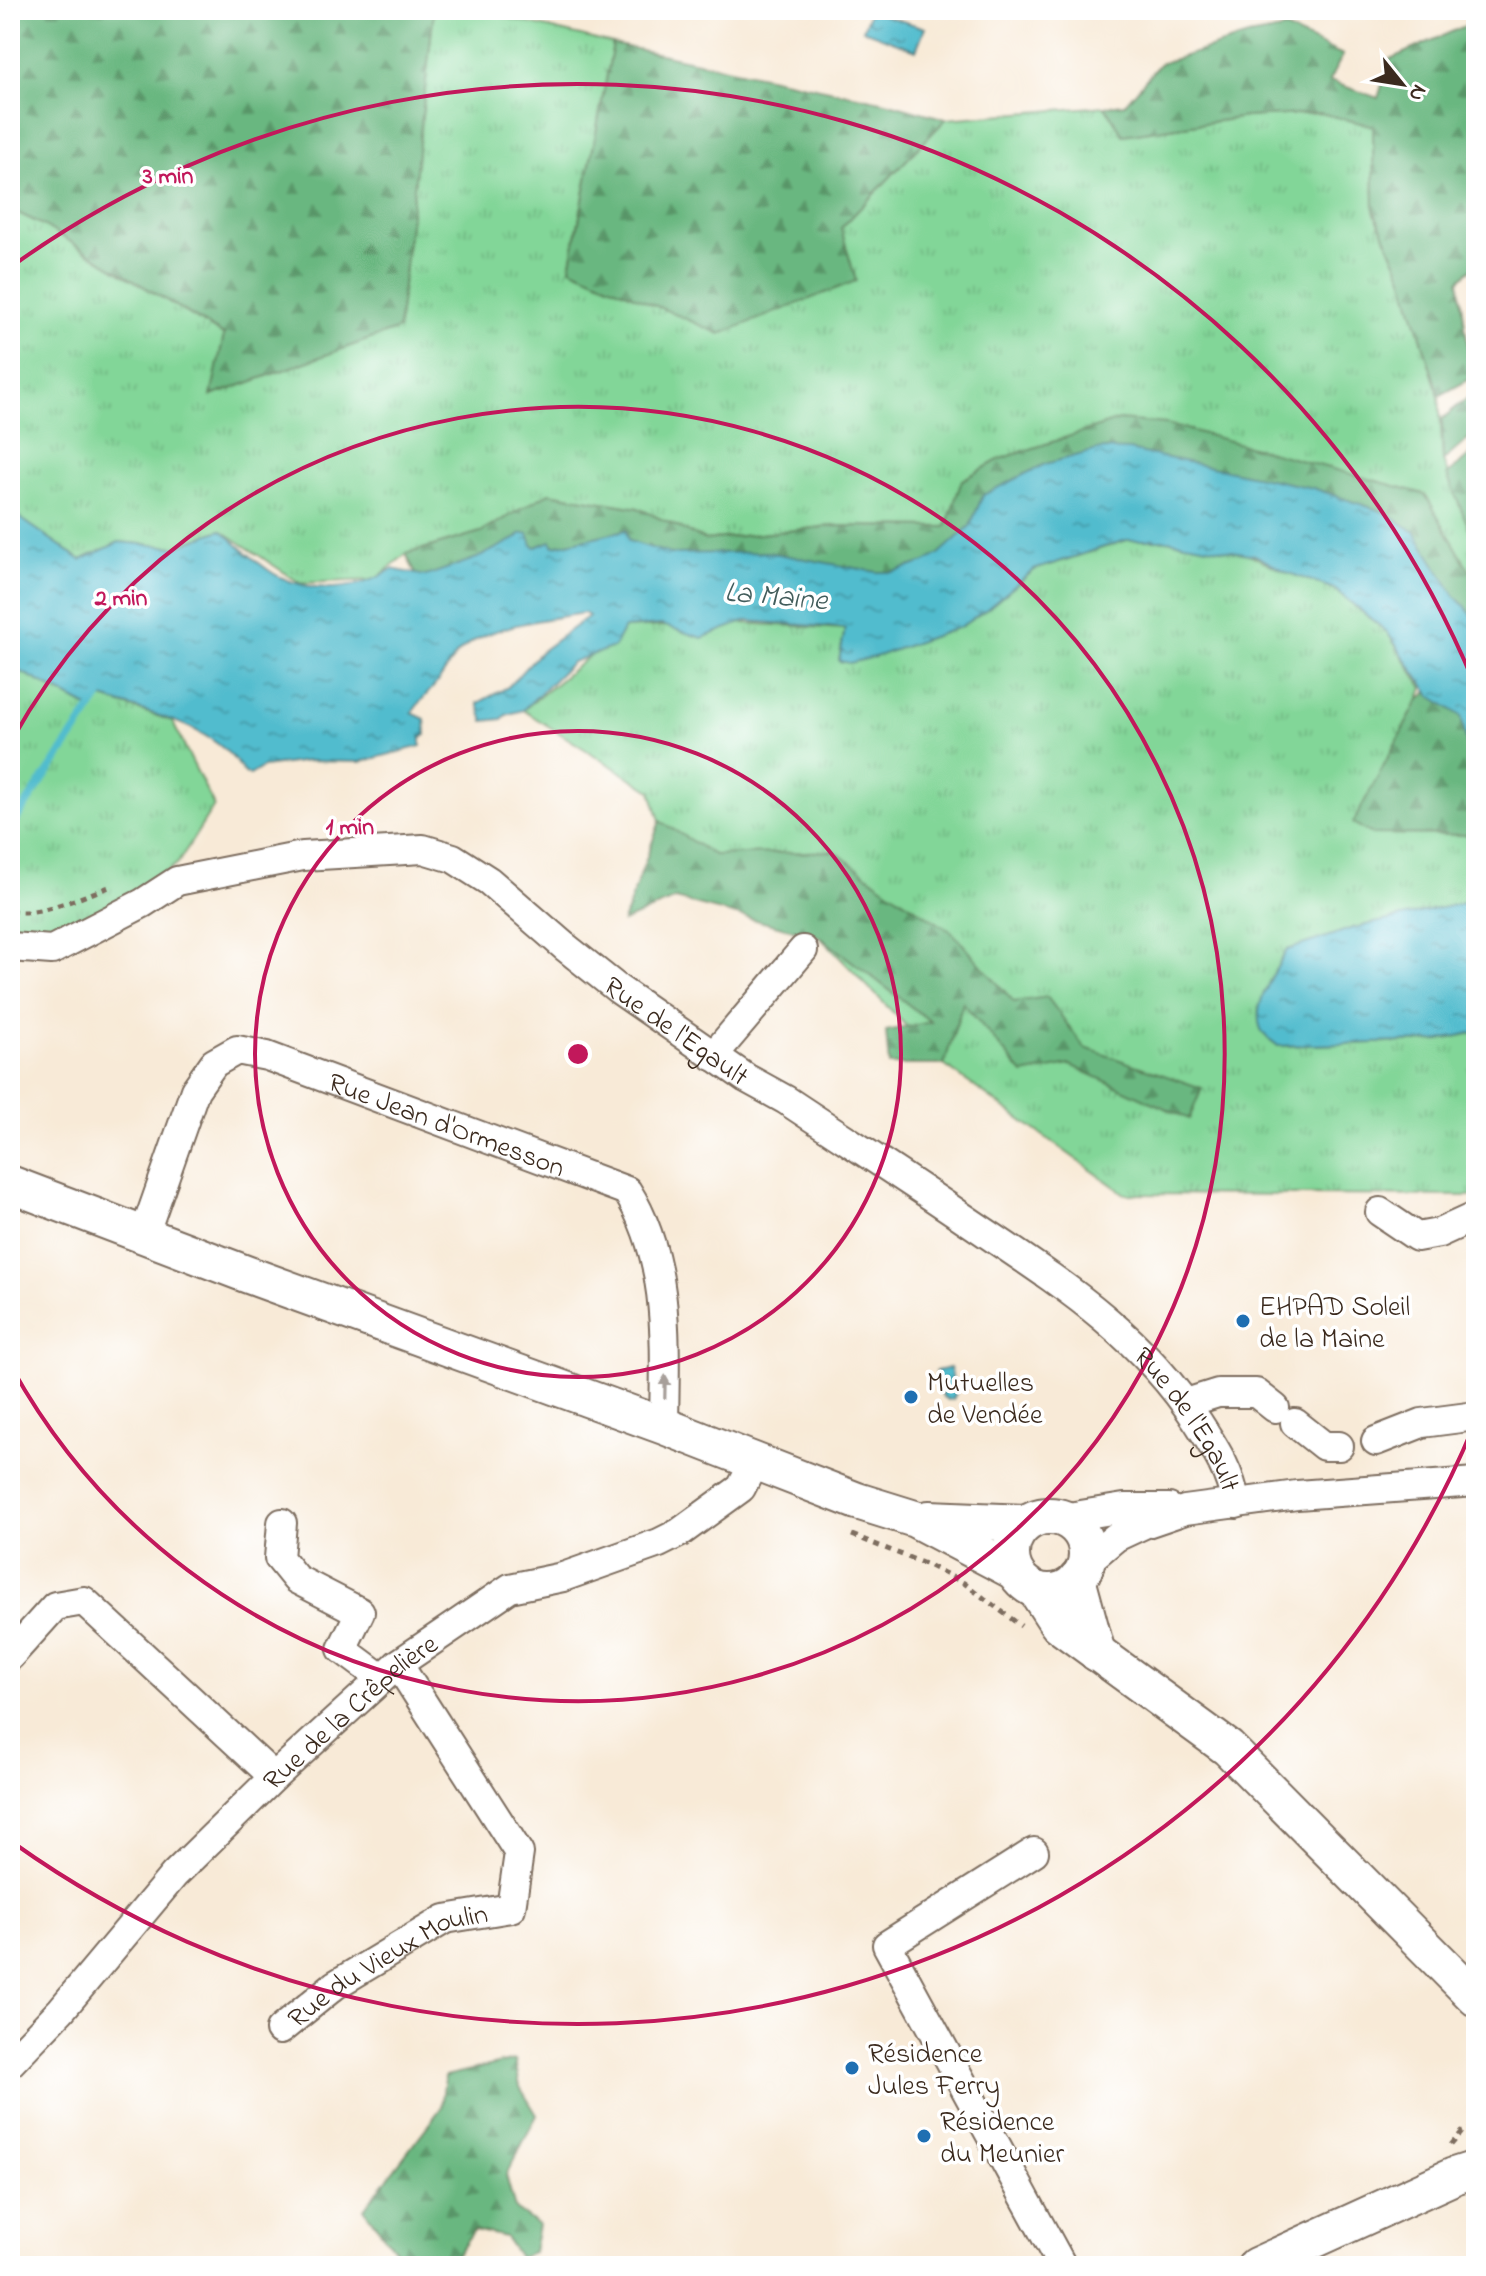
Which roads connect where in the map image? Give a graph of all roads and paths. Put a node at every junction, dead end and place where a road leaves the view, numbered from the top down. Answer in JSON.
{"nodes":[{"id":1,"x":119,"y":884,"type":"dead end"},
{"id":2,"x":10,"y":910,"type":"edge"},
{"id":3,"x":10,"y":947,"type":"edge"},
{"id":4,"x":803,"y":950,"type":"dead end"},
{"id":5,"x":713,"y":1056,"type":"junction"},
{"id":6,"x":10,"y":1184,"type":"edge"},
{"id":7,"x":1380,"y":1212,"type":"dead end"},
{"id":8,"x":1476,"y":1216,"type":"edge"},
{"id":9,"x":144,"y":1235,"type":"junction"},
{"id":10,"x":1186,"y":1403,"type":"junction"},
{"id":11,"x":1476,"y":1416,"type":"edge"},
{"id":12,"x":664,"y":1426,"type":"junction"},
{"id":13,"x":1376,"y":1441,"type":"dead end"},
{"id":14,"x":1339,"y":1446,"type":"dead end"},
{"id":15,"x":755,"y":1461,"type":"junction"},
{"id":16,"x":1476,"y":1482,"type":"edge"},
{"id":17,"x":1236,"y":1504,"type":"junction"},
{"id":18,"x":1185,"y":1510,"type":"junction"},
{"id":19,"x":1062,"y":1518,"type":"junction"},
{"id":20,"x":915,"y":1519,"type":"junction"},
{"id":21,"x":282,"y":1523,"type":"dead end"},
{"id":22,"x":1026,"y":1523,"type":"junction"},
{"id":23,"x":1081,"y":1571,"type":"junction"},
{"id":24,"x":1013,"y":1573,"type":"junction"},
{"id":25,"x":1097,"y":1653,"type":"junction"},
{"id":26,"x":10,"y":1656,"type":"edge"},
{"id":27,"x":390,"y":1671,"type":"junction"},
{"id":28,"x":274,"y":1777,"type":"junction"},
{"id":29,"x":1034,"y":1852,"type":"dead end"},
{"id":30,"x":1476,"y":1998,"type":"edge"},
{"id":31,"x":280,"y":2030,"type":"dead end"},
{"id":32,"x":10,"y":2063,"type":"edge"},
{"id":33,"x":1473,"y":2168,"type":"edge"},
{"id":34,"x":1062,"y":2266,"type":"edge"},
{"id":35,"x":1256,"y":2266,"type":"edge"}],
"edges":[{"from":1,"to":2,"type":"path"},
{"from":3,"to":5,"type":"street","name":"Rue de l'Egault"},
{"from":4,"to":5,"type":"street"},
{"from":5,"to":10,"type":"street","name":"Rue de l'Egault"},
{"from":6,"to":9,"type":"main road"},
{"from":7,"to":8,"type":"street"},
{"from":9,"to":12,"type":"main road"},
{"from":12,"to":9,"type":"street","name":"Rue Jean d'Ormesson","one_way":true},
{"from":10,"to":14,"type":"street"},
{"from":10,"to":17,"type":"street","name":"Rue de l'Egault"},
{"from":11,"to":13,"type":"street"},
{"from":12,"to":15,"type":"main road"},
{"from":15,"to":20,"type":"main road"},
{"from":15,"to":27,"type":"street","name":"Rue de la Crêpelière"},
{"from":16,"to":17,"type":"street"},
{"from":17,"to":18,"type":"street"},
{"from":18,"to":19,"type":"street"},
{"from":18,"to":23,"type":"street"},
{"from":19,"to":22,"type":"main road"},
{"from":19,"to":23,"type":"main road"},
{"from":20,"to":22,"type":"main road"},
{"from":20,"to":24,"type":"main road"},
{"from":21,"to":27,"type":"street"},
{"from":22,"to":24,"type":"main road"},
{"from":23,"to":24,"type":"main road"},
{"from":23,"to":25,"type":"main road"},
{"from":24,"to":25,"type":"main road"},
{"from":25,"to":30,"type":"main road"},
{"from":26,"to":28,"type":"street"},
{"from":27,"to":28,"type":"street","name":"Rue de la Crêpelière"},
{"from":27,"to":31,"type":"street","name":"Rue du Vieux Moulin"},
{"from":28,"to":32,"type":"street","name":"Rue de la Crêpelière"},
{"from":29,"to":34,"type":"street"},
{"from":33,"to":35,"type":"main road"}]}
